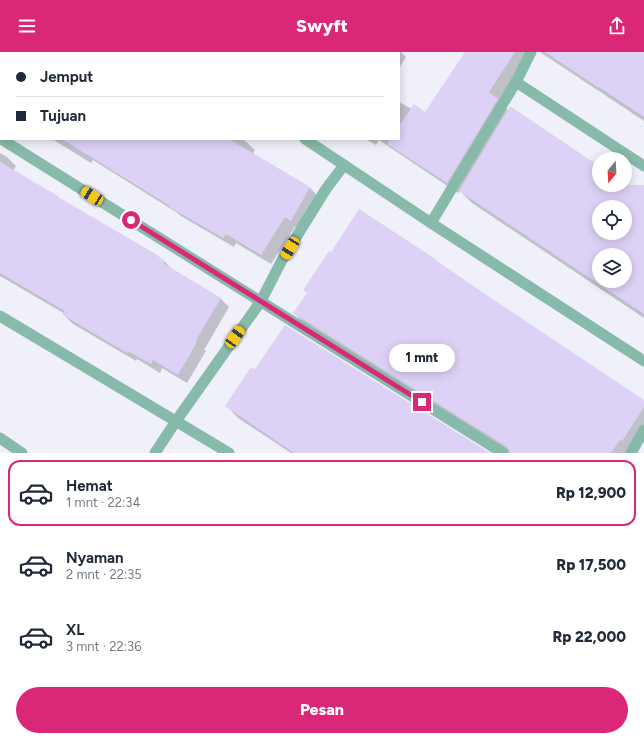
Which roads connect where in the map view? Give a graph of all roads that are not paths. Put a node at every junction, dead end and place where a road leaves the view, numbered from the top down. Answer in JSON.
{"nodes":[{"id":1,"x":531,"y":52,"type":"edge"},
{"id":2,"x":516,"y":82,"type":"junction"},
{"id":3,"x":3,"y":140,"type":"edge"},
{"id":4,"x":306,"y":140,"type":"edge"},
{"id":5,"x":344,"y":165,"type":"junction"},
{"id":6,"x":644,"y":166,"type":"edge"},
{"id":7,"x":431,"y":223,"type":"junction"},
{"id":8,"x":261,"y":301,"type":"junction"},
{"id":9,"x":0,"y":316,"type":"edge"},
{"id":10,"x":644,"y":361,"type":"edge"},
{"id":11,"x":176,"y":421,"type":"junction"},
{"id":12,"x":644,"y":430,"type":"edge"},
{"id":13,"x":0,"y":438,"type":"edge"},
{"id":14,"x":22,"y":453,"type":"edge"},
{"id":15,"x":155,"y":453,"type":"edge"},
{"id":16,"x":229,"y":453,"type":"edge"},
{"id":17,"x":503,"y":453,"type":"edge"},
{"id":18,"x":631,"y":453,"type":"edge"}],
"edges":[{"from":1,"to":2,"type":"street"},
{"from":2,"to":6,"type":"street"},
{"from":2,"to":7,"type":"street"},
{"from":3,"to":8,"type":"street"},
{"from":4,"to":5,"type":"street"},
{"from":5,"to":7,"type":"street"},
{"from":5,"to":8,"type":"street"},
{"from":7,"to":10,"type":"street"},
{"from":8,"to":11,"type":"street"},
{"from":8,"to":17,"type":"street"},
{"from":9,"to":11,"type":"street"},
{"from":11,"to":15,"type":"street"},
{"from":11,"to":16,"type":"street"},
{"from":12,"to":18,"type":"street"},
{"from":13,"to":14,"type":"street"}]}
